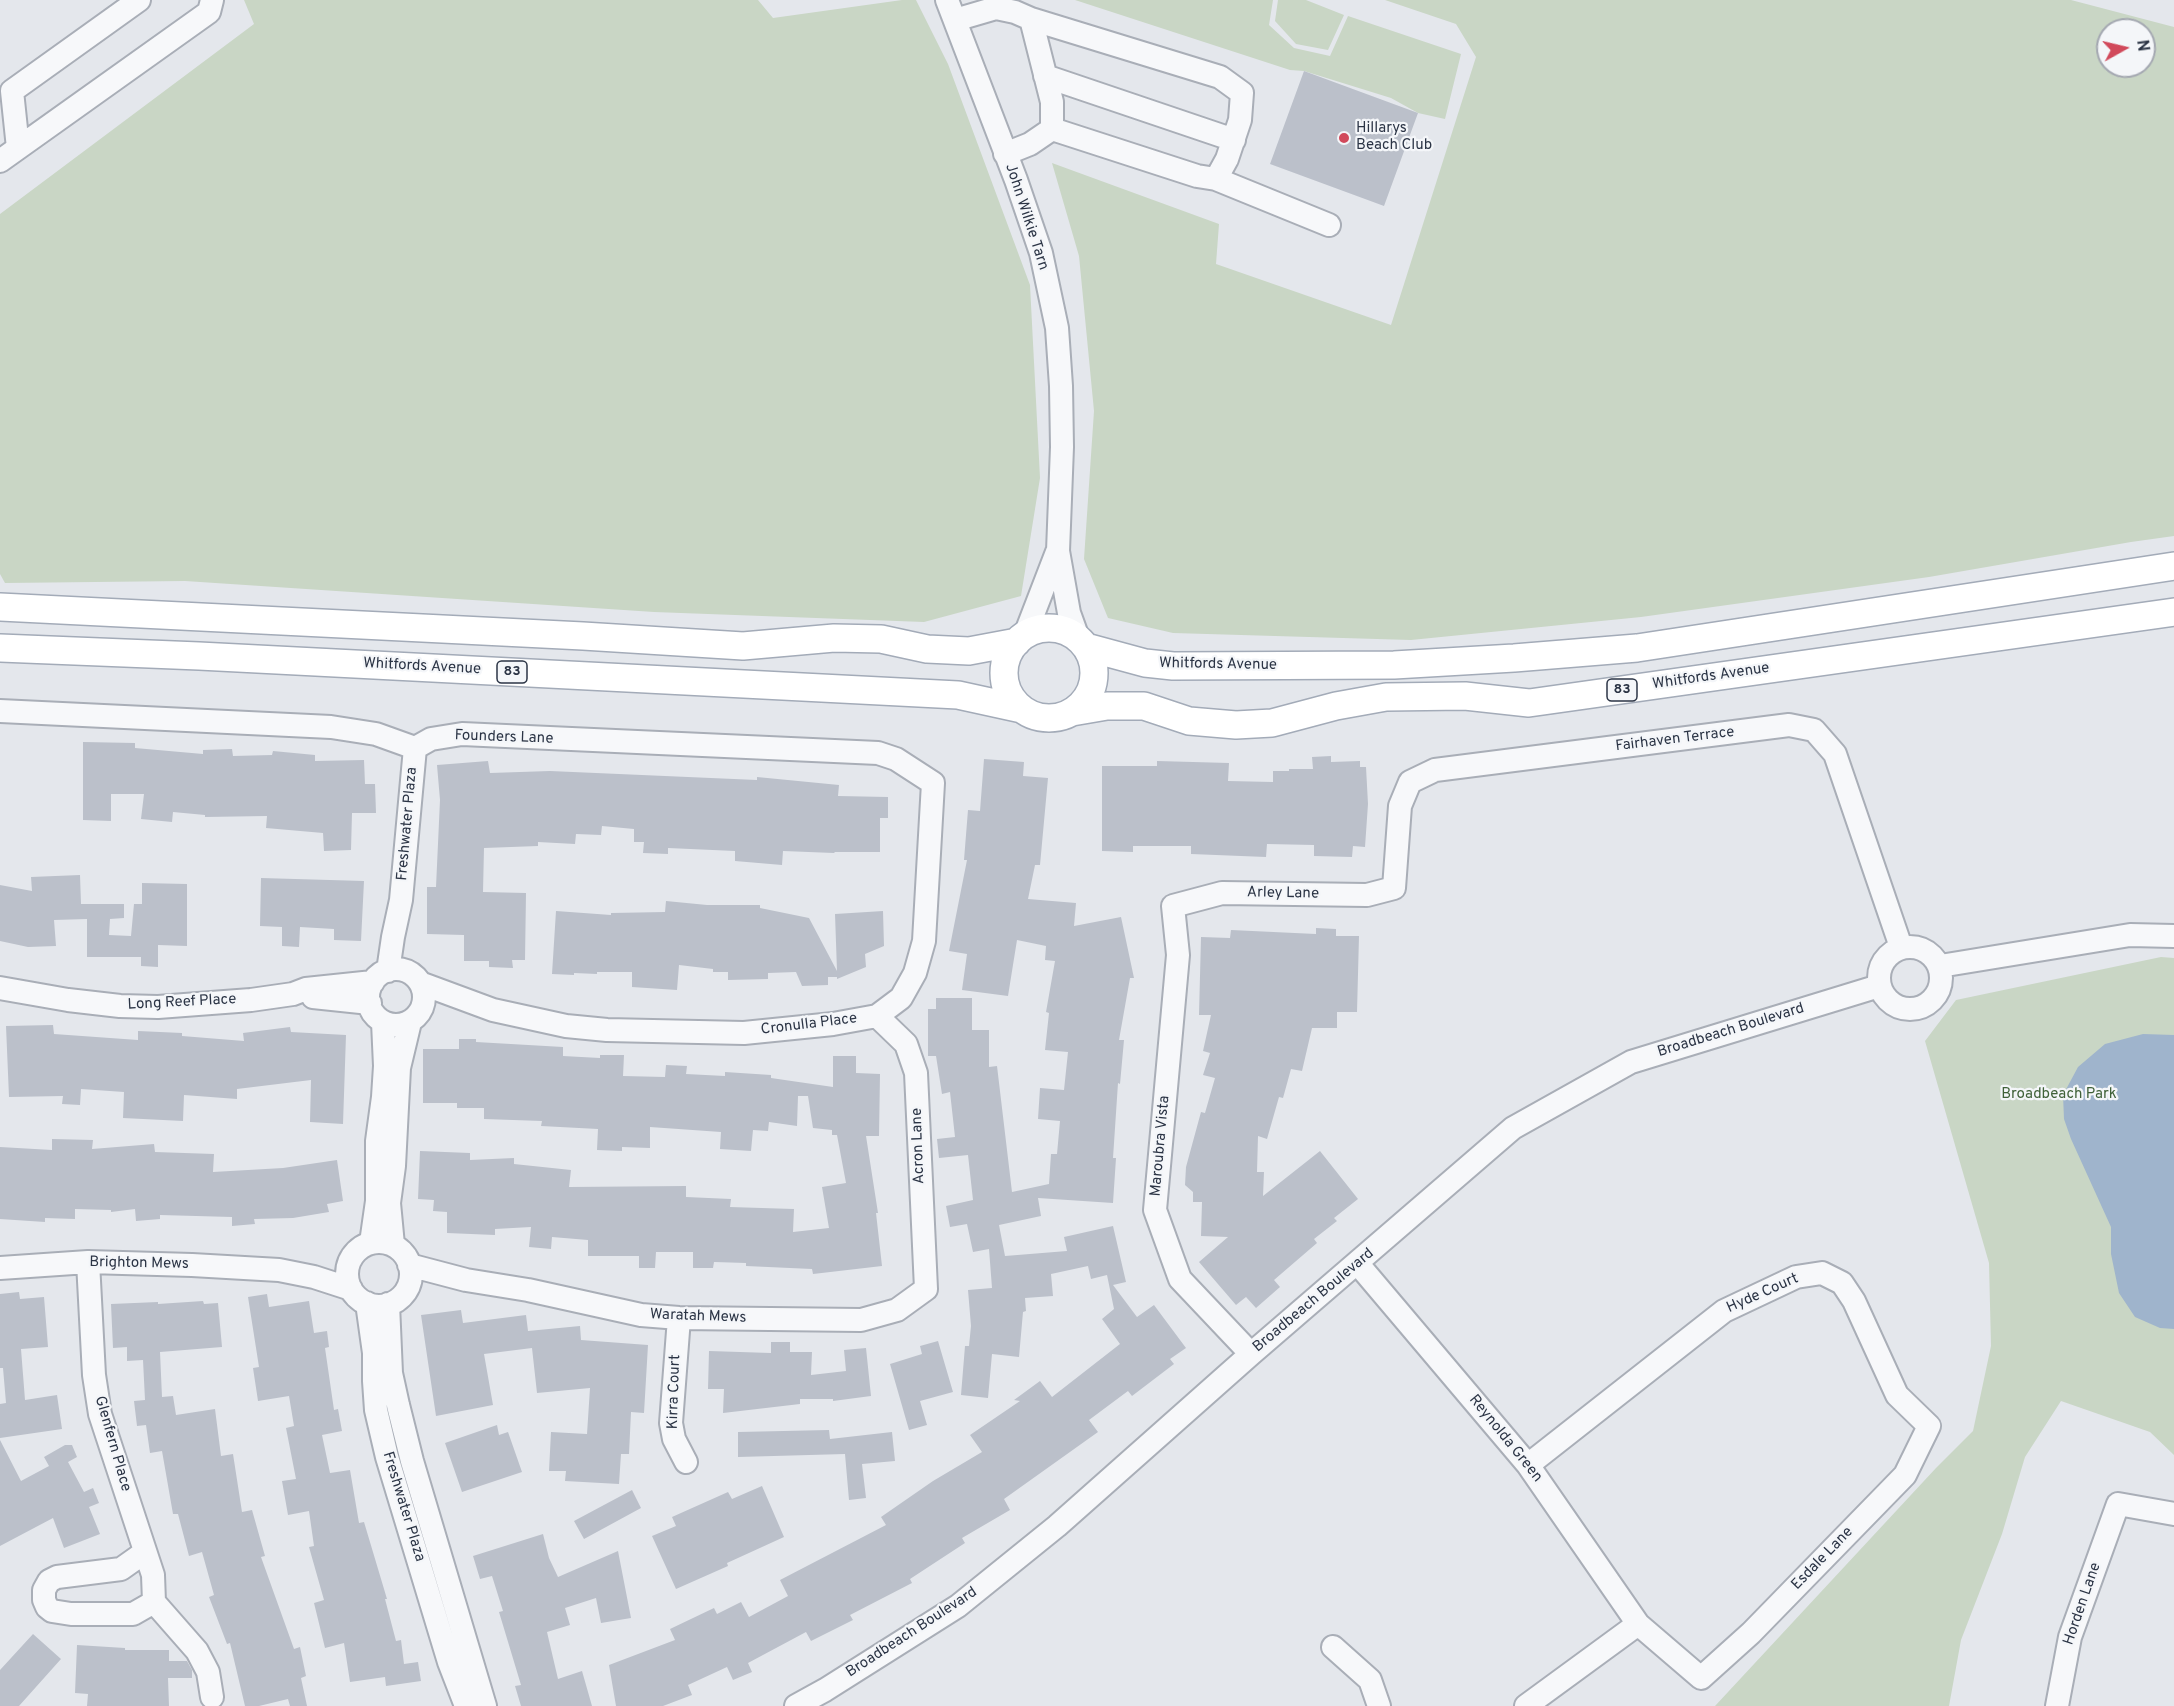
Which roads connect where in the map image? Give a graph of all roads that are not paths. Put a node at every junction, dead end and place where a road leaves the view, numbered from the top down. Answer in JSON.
{"nodes":[{"id":1,"x":139,"y":0,"type":"edge"},
{"id":2,"x":212,"y":0,"type":"edge"},
{"id":3,"x":951,"y":10,"type":"edge"},
{"id":4,"x":1030,"y":19,"type":"junction"},
{"id":5,"x":1045,"y":76,"type":"junction"},
{"id":6,"x":1052,"y":129,"type":"junction"},
{"id":7,"x":1234,"y":140,"type":"junction"},
{"id":8,"x":9,"y":154,"type":"edge"},
{"id":9,"x":1005,"y":154,"type":"junction"},
{"id":10,"x":1216,"y":179,"type":"junction"},
{"id":11,"x":1329,"y":225,"type":"dead end"},
{"id":12,"x":1058,"y":551,"type":"junction"},
{"id":13,"x":2174,"y":566,"type":"edge"},
{"id":14,"x":0,"y":607,"type":"edge"},
{"id":15,"x":2174,"y":612,"type":"edge"},
{"id":16,"x":1021,"y":638,"type":"junction"},
{"id":17,"x":1082,"y":643,"type":"junction"},
{"id":18,"x":0,"y":648,"type":"edge"},
{"id":19,"x":1022,"y":709,"type":"junction"},
{"id":20,"x":0,"y":711,"type":"edge"},
{"id":21,"x":1072,"y":712,"type":"junction"},
{"id":22,"x":415,"y":748,"type":"junction"},
{"id":23,"x":933,"y":783,"type":"joint"},
{"id":24,"x":1394,"y":888,"type":"joint"},
{"id":25,"x":1173,"y":906,"type":"joint"},
{"id":26,"x":2174,"y":936,"type":"edge"},
{"id":27,"x":1901,"y":947,"type":"junction"},
{"id":28,"x":1940,"y":966,"type":"junction"},
{"id":29,"x":392,"y":982,"type":"junction"},
{"id":30,"x":1880,"y":986,"type":"junction"},
{"id":31,"x":0,"y":988,"type":"edge"},
{"id":32,"x":493,"y":1010,"type":"junction"},
{"id":33,"x":416,"y":1015,"type":"junction"},
{"id":34,"x":877,"y":1016,"type":"junction"},
{"id":35,"x":383,"y":1022,"type":"junction"},
{"id":36,"x":382,"y":1244,"type":"junction"},
{"id":37,"x":88,"y":1262,"type":"junction"},
{"id":38,"x":1358,"y":1263,"type":"junction"},
{"id":39,"x":349,"y":1264,"type":"junction"},
{"id":40,"x":409,"y":1265,"type":"junction"},
{"id":41,"x":0,"y":1268,"type":"edge"},
{"id":42,"x":279,"y":1270,"type":"junction"},
{"id":43,"x":466,"y":1281,"type":"junction"},
{"id":44,"x":926,"y":1289,"type":"joint"},
{"id":45,"x":406,"y":1290,"type":"junction"},
{"id":46,"x":369,"y":1299,"type":"junction"},
{"id":47,"x":680,"y":1318,"type":"junction"},
{"id":48,"x":1251,"y":1354,"type":"junction"},
{"id":49,"x":1929,"y":1426,"type":"joint"},
{"id":50,"x":686,"y":1462,"type":"dead end"},
{"id":51,"x":1528,"y":1464,"type":"junction"},
{"id":52,"x":2174,"y":1514,"type":"edge"},
{"id":53,"x":145,"y":1552,"type":"junction"},
{"id":54,"x":154,"y":1602,"type":"junction"},
{"id":55,"x":1638,"y":1624,"type":"junction"},
{"id":56,"x":1333,"y":1647,"type":"dead end"},
{"id":57,"x":1701,"y":1678,"type":"joint"},
{"id":58,"x":212,"y":1697,"type":"dead end"},
{"id":59,"x":466,"y":1706,"type":"edge"},
{"id":60,"x":485,"y":1706,"type":"edge"},
{"id":61,"x":796,"y":1706,"type":"edge"},
{"id":62,"x":1379,"y":1706,"type":"edge"},
{"id":63,"x":1526,"y":1706,"type":"edge"},
{"id":64,"x":2056,"y":1706,"type":"edge"}],
"edges":[{"from":1,"to":8,"type":"street"},
{"from":2,"to":8,"type":"street"},
{"from":3,"to":4,"type":"street"},
{"from":3,"to":9,"type":"street","name":"John Wilkie Tarn"},
{"from":4,"to":5,"type":"street"},
{"from":4,"to":7,"type":"street"},
{"from":5,"to":6,"type":"street"},
{"from":5,"to":7,"type":"street"},
{"from":6,"to":9,"type":"street"},
{"from":6,"to":10,"type":"street"},
{"from":7,"to":10,"type":"street"},
{"from":9,"to":12,"type":"street","name":"John Wilkie Tarn"},
{"from":10,"to":11,"type":"street"},
{"from":12,"to":16,"type":"street","name":"John Wilkie Tarn"},
{"from":12,"to":17,"type":"street","name":"John Wilkie Tarn"},
{"from":13,"to":17,"type":"main road","name":"Whitfords Avenue"},
{"from":14,"to":16,"type":"main road"},
{"from":15,"to":21,"type":"main road","name":"Whitfords Avenue","number":"83"},
{"from":16,"to":17,"type":"main road"},
{"from":16,"to":19,"type":"main road"},
{"from":17,"to":21,"type":"main road"},
{"from":18,"to":19,"type":"main road","name":"Whitfords Avenue","number":"83"},
{"from":19,"to":21,"type":"main road","number":"83"},
{"from":20,"to":22,"type":"street"},
{"from":22,"to":23,"type":"street","name":"Founders Lane"},
{"from":22,"to":29,"type":"street","name":"Freshwater Plaza"},
{"from":23,"to":34,"type":"street","name":"Cronulla Place"},
{"from":24,"to":25,"type":"street","name":"Arley Lane"},
{"from":24,"to":27,"type":"street","name":"Fairhaven Terrace"},
{"from":25,"to":48,"type":"street","name":"Maroubra Vista"},
{"from":26,"to":28,"type":"street"},
{"from":27,"to":28,"type":"street"},
{"from":27,"to":30,"type":"street"},
{"from":28,"to":30,"type":"street"},
{"from":29,"to":31,"type":"street","name":"Long Reef Place"},
{"from":29,"to":32,"type":"street","name":"Cronulla Place"},
{"from":29,"to":33,"type":"street","name":"Freshwater Plaza"},
{"from":29,"to":35,"type":"street"},
{"from":30,"to":38,"type":"street","name":"Broadbeach Boulevard"},
{"from":32,"to":33,"type":"street","name":"Cronulla Place"},
{"from":32,"to":34,"type":"street","name":"Cronulla Place"},
{"from":33,"to":35,"type":"street","name":"Cronulla Place"},
{"from":33,"to":36,"type":"street"},
{"from":34,"to":44,"type":"street","name":"Acron Lane"},
{"from":35,"to":36,"type":"street"},
{"from":36,"to":39,"type":"street"},
{"from":36,"to":40,"type":"street"},
{"from":37,"to":41,"type":"street","name":"Brighton Mews"},
{"from":37,"to":42,"type":"street","name":"Brighton Mews"},
{"from":37,"to":53,"type":"street","name":"Glenfern Place"},
{"from":38,"to":48,"type":"street","name":"Broadbeach Boulevard"},
{"from":38,"to":51,"type":"street","name":"Reynolda Green"},
{"from":39,"to":42,"type":"street","name":"Brighton Mews"},
{"from":39,"to":46,"type":"street"},
{"from":40,"to":43,"type":"street","name":"Waratah Mews"},
{"from":40,"to":45,"type":"street"},
{"from":42,"to":46,"type":"street","name":"Brighton Mews"},
{"from":43,"to":45,"type":"street","name":"Waratah Mews"},
{"from":43,"to":47,"type":"street","name":"Waratah Mews"},
{"from":44,"to":47,"type":"street","name":"Waratah Mews"},
{"from":45,"to":46,"type":"street"},
{"from":46,"to":59,"type":"street","name":"Freshwater Plaza"},
{"from":46,"to":60,"type":"street","name":"Freshwater Plaza"},
{"from":47,"to":50,"type":"street","name":"Kirra Court"},
{"from":48,"to":61,"type":"street","name":"Broadbeach Boulevard"},
{"from":49,"to":51,"type":"street","name":"Hyde Court"},
{"from":49,"to":57,"type":"street","name":"Esdale Lane"},
{"from":51,"to":55,"type":"street","name":"Reynolda Green"},
{"from":52,"to":64,"type":"street","name":"Horden Lane"},
{"from":53,"to":54,"type":"street","name":"Glenfern Place"},
{"from":53,"to":54,"type":"street"},
{"from":54,"to":58,"type":"street"},
{"from":55,"to":57,"type":"street","name":"Reynolda Green"},
{"from":55,"to":63,"type":"street"},
{"from":56,"to":62,"type":"street"}]}
